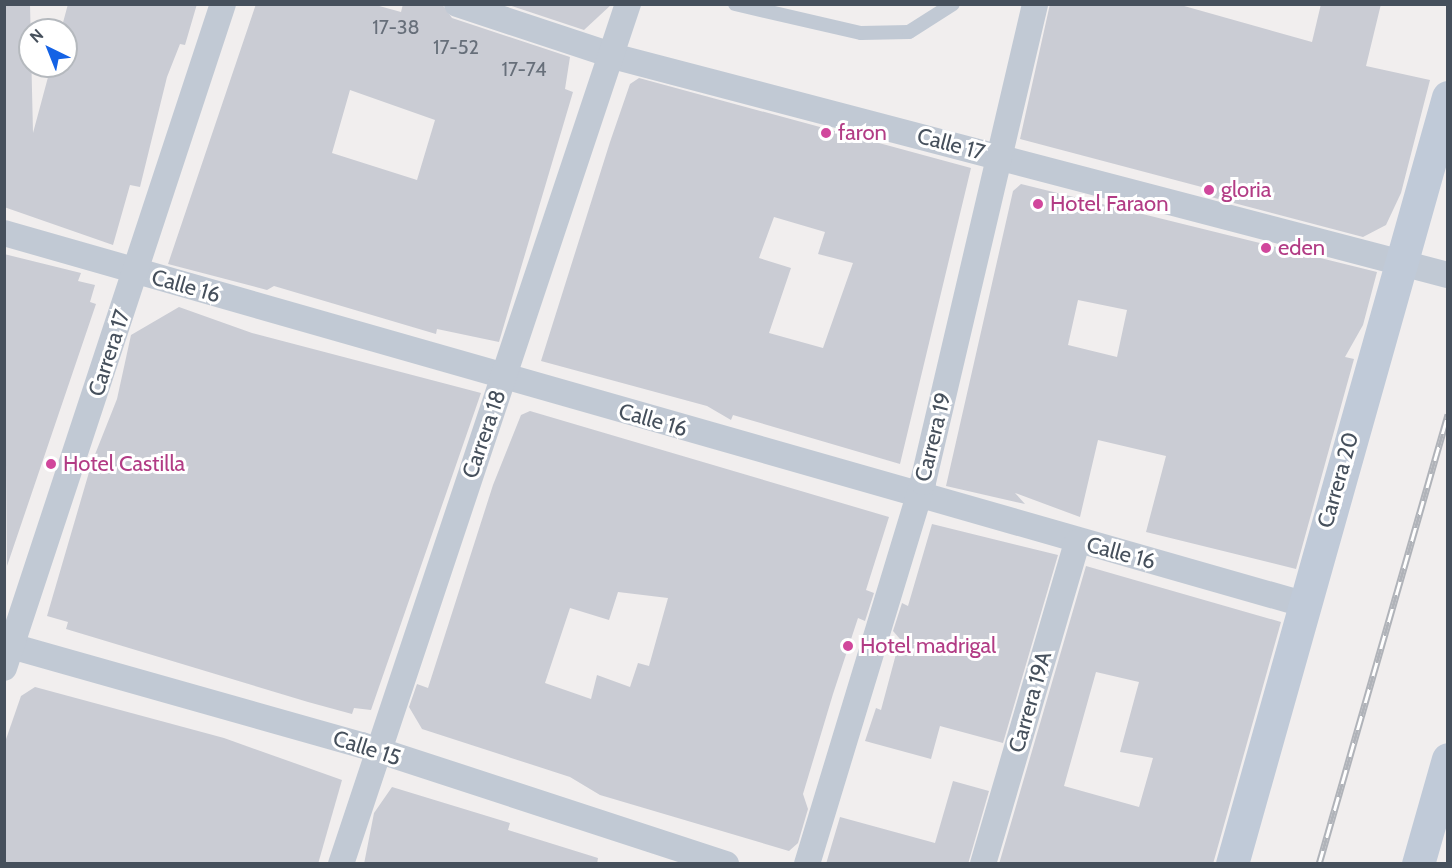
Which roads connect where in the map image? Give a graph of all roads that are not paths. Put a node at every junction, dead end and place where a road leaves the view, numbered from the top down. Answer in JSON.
{"nodes":[{"id":1,"x":223,"y":4,"type":"edge"},
{"id":2,"x":457,"y":4,"type":"edge"},
{"id":3,"x":628,"y":4,"type":"edge"},
{"id":4,"x":735,"y":4,"type":"edge"},
{"id":5,"x":953,"y":4,"type":"edge"},
{"id":6,"x":1035,"y":4,"type":"edge"},
{"id":7,"x":788,"y":9,"type":"edge"},
{"id":8,"x":610,"y":55,"type":"junction"},
{"id":9,"x":1447,"y":102,"type":"edge"},
{"id":10,"x":1000,"y":157,"type":"junction"},
{"id":11,"x":4,"y":233,"type":"edge"},
{"id":12,"x":1400,"y":260,"type":"junction"},
{"id":13,"x":136,"y":271,"type":"junction"},
{"id":14,"x":1448,"y":274,"type":"edge"},
{"id":15,"x":503,"y":377,"type":"junction"},
{"id":16,"x":919,"y":496,"type":"junction"},
{"id":17,"x":1077,"y":542,"type":"junction"},
{"id":18,"x":1303,"y":604,"type":"junction"},
{"id":19,"x":7,"y":652,"type":"edge"},
{"id":20,"x":377,"y":751,"type":"junction"},
{"id":21,"x":1448,"y":759,"type":"edge"},
{"id":22,"x":341,"y":864,"type":"edge"},
{"id":23,"x":726,"y":864,"type":"edge"},
{"id":24,"x":807,"y":864,"type":"edge"},
{"id":25,"x":983,"y":864,"type":"edge"},
{"id":26,"x":1232,"y":864,"type":"edge"},
{"id":27,"x":1418,"y":864,"type":"edge"}],
"edges":[{"from":1,"to":13,"type":"street","name":"Carrera 17"},
{"from":2,"to":8,"type":"street","name":"Calle 17"},
{"from":3,"to":8,"type":"street","name":"Carrera 18"},
{"from":4,"to":7,"type":"lane"},
{"from":5,"to":7,"type":"lane"},
{"from":6,"to":10,"type":"street","name":"Carrera 19"},
{"from":8,"to":10,"type":"street","name":"Calle 17"},
{"from":8,"to":15,"type":"street","name":"Carrera 18"},
{"from":9,"to":12,"type":"street","name":"Carrera 20"},
{"from":10,"to":12,"type":"street","name":"Calle 17"},
{"from":10,"to":16,"type":"street","name":"Carrera 19"},
{"from":11,"to":13,"type":"street","name":"Calle 16"},
{"from":12,"to":14,"type":"street","name":"Calle 17"},
{"from":12,"to":18,"type":"street","name":"Carrera 20"},
{"from":13,"to":15,"type":"street","name":"Calle 16"},
{"from":13,"to":19,"type":"street","name":"Carrera 17"},
{"from":15,"to":16,"type":"street","name":"Calle 16"},
{"from":15,"to":20,"type":"street","name":"Carrera 18"},
{"from":16,"to":17,"type":"street","name":"Calle 16"},
{"from":16,"to":24,"type":"street","name":"Carrera 19"},
{"from":17,"to":18,"type":"street","name":"Calle 16"},
{"from":17,"to":25,"type":"street","name":"Carrera 19A"},
{"from":18,"to":26,"type":"street","name":"Carrera 20"},
{"from":19,"to":20,"type":"street","name":"Calle 15"},
{"from":20,"to":22,"type":"street","name":"Carrera 18"},
{"from":20,"to":23,"type":"street","name":"Calle 15"},
{"from":21,"to":27,"type":"street"}]}
